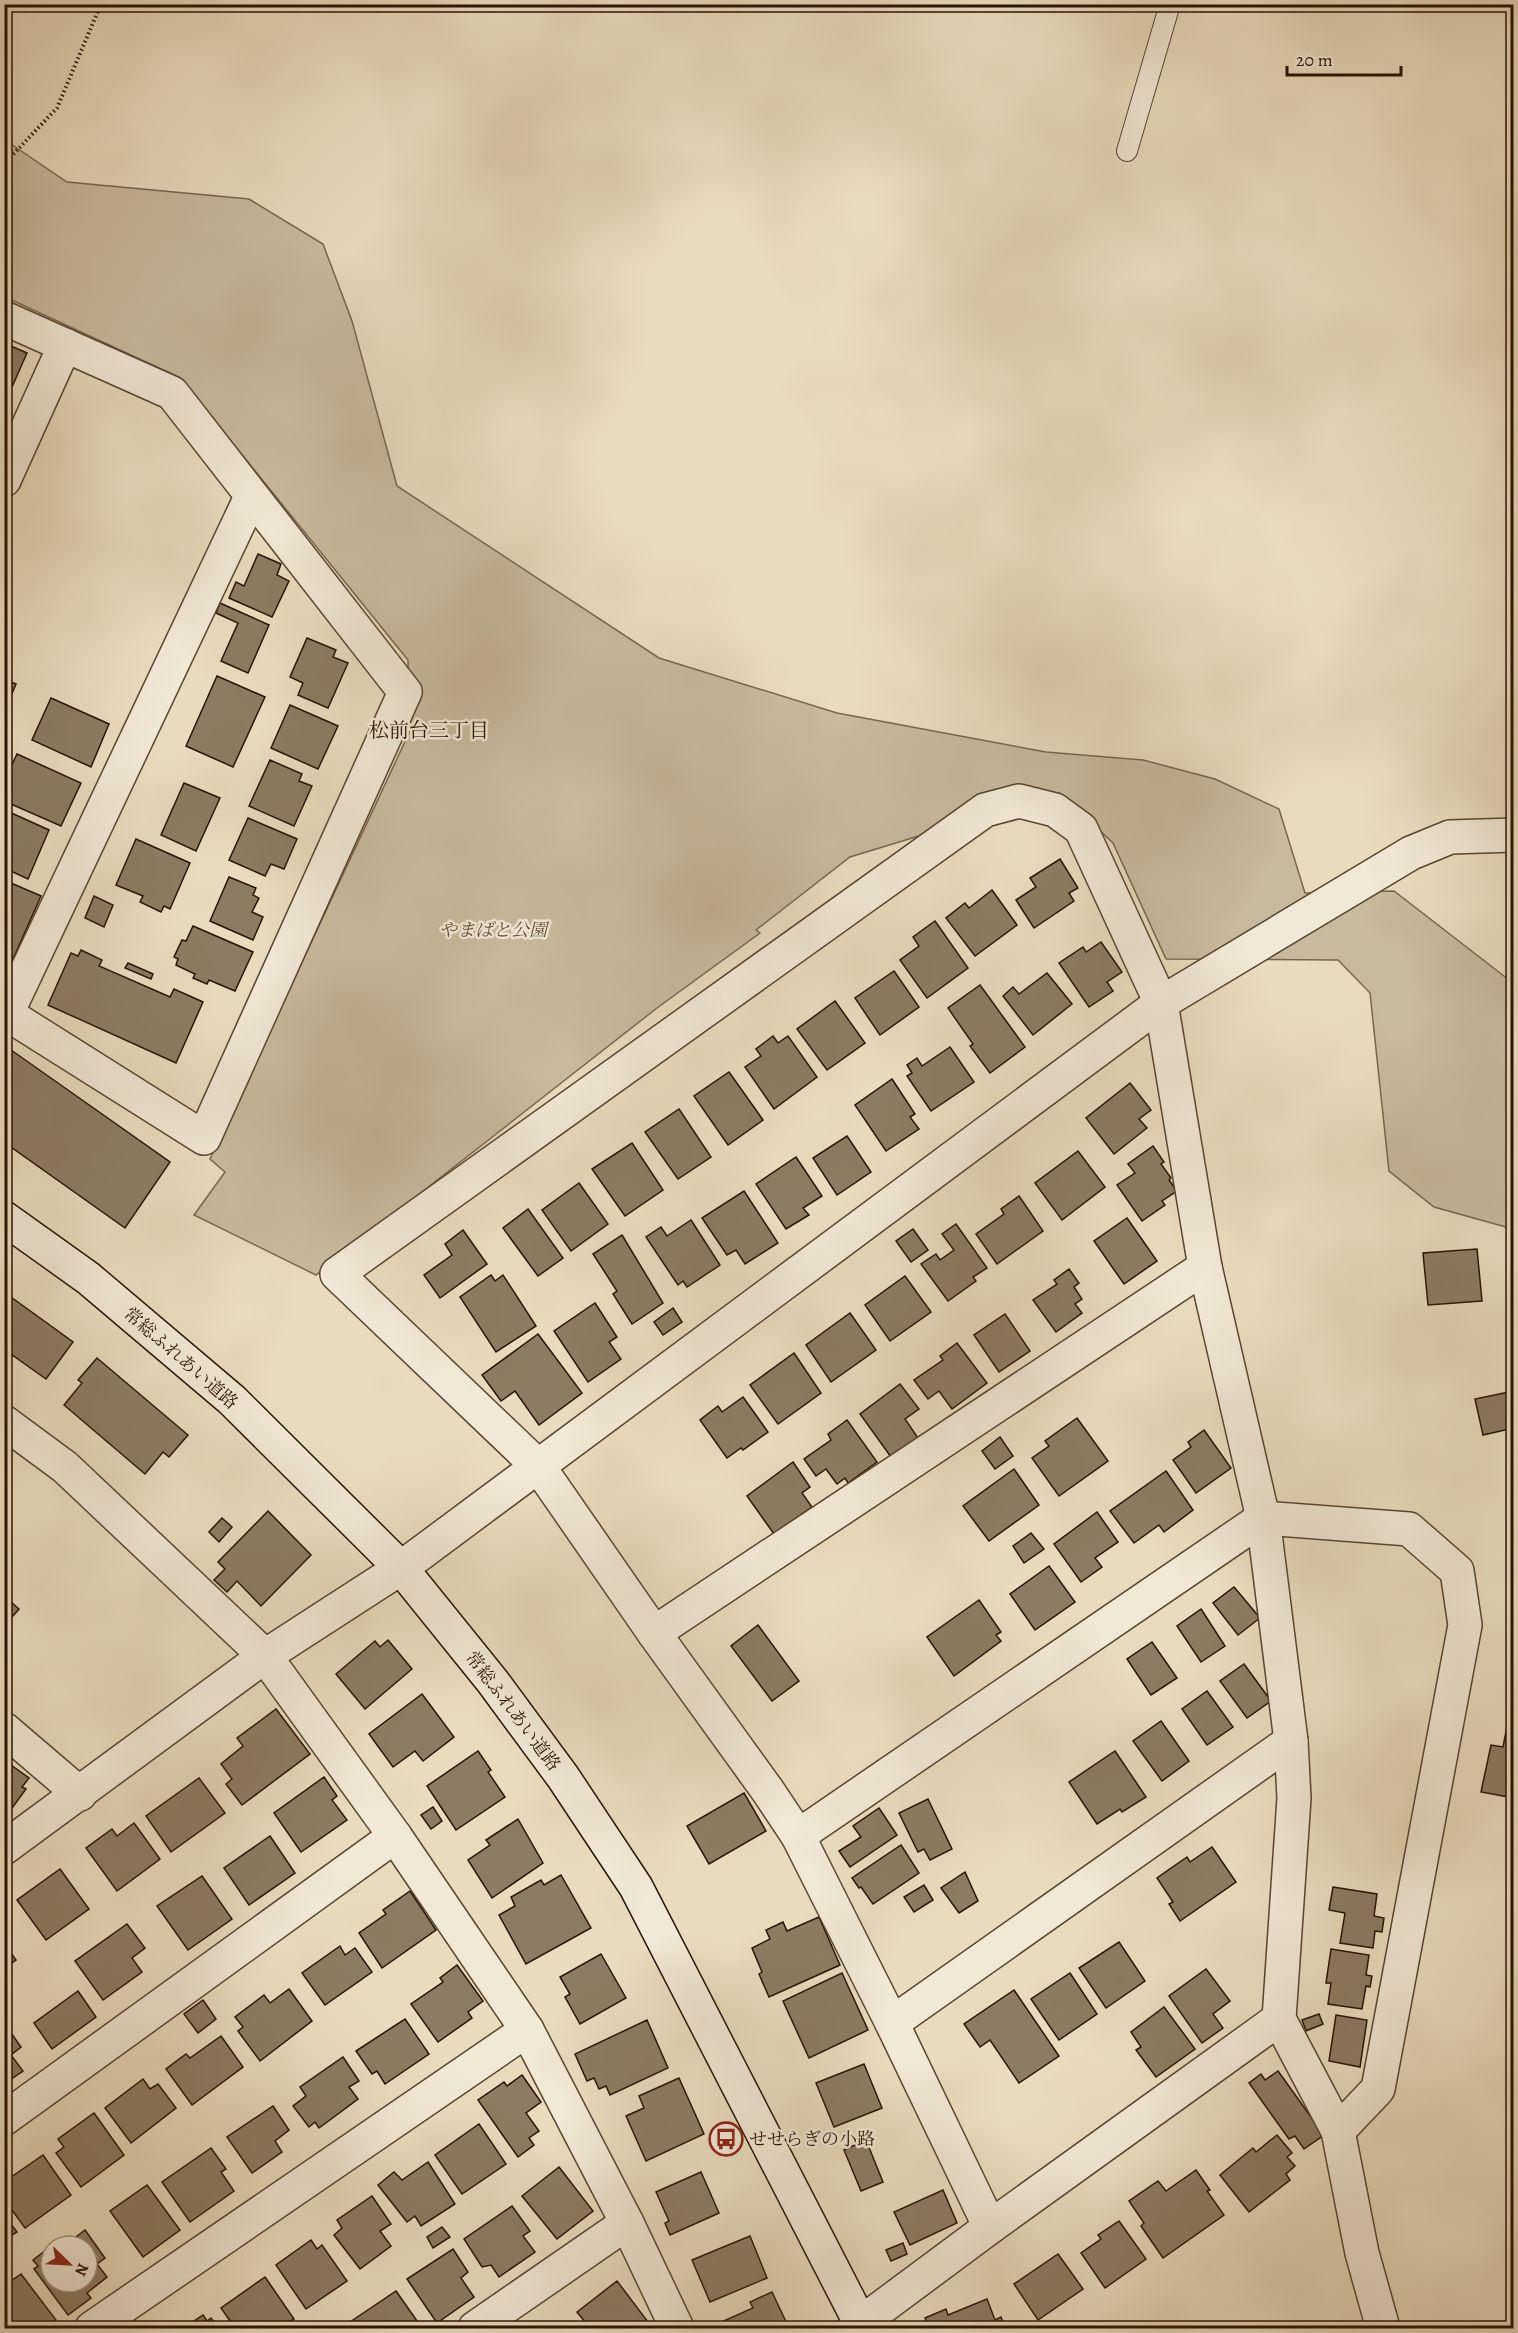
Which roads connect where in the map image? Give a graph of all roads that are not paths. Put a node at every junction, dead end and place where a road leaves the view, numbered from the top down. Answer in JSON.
{"nodes":[{"id":1,"x":1170,"y":4,"type":"edge"},
{"id":2,"x":1127,"y":151,"type":"dead end"},
{"id":3,"x":4,"y":318,"type":"edge"},
{"id":4,"x":65,"y":345,"type":"junction"},
{"id":5,"x":4,"y":480,"type":"edge"},
{"id":6,"x":251,"y":497,"type":"junction"},
{"id":7,"x":1514,"y":835,"type":"edge"},
{"id":8,"x":1161,"y":1003,"type":"junction"},
{"id":9,"x":6,"y":1012,"type":"edge"},
{"id":10,"x":4,"y":1218,"type":"edge"},
{"id":11,"x":1205,"y":1268,"type":"junction"},
{"id":12,"x":4,"y":1422,"type":"edge"},
{"id":13,"x":539,"y":1467,"type":"junction"},
{"id":14,"x":1263,"y":1518,"type":"junction"},
{"id":15,"x":401,"y":1568,"type":"junction"},
{"id":16,"x":654,"y":1633,"type":"junction"},
{"id":17,"x":265,"y":1656,"type":"junction"},
{"id":18,"x":4,"y":1729,"type":"edge"},
{"id":19,"x":1291,"y":1741,"type":"junction"},
{"id":20,"x":80,"y":1794,"type":"junction"},
{"id":21,"x":396,"y":1836,"type":"junction"},
{"id":22,"x":798,"y":1836,"type":"junction"},
{"id":23,"x":4,"y":1848,"type":"edge"},
{"id":24,"x":1279,"y":2019,"type":"junction"},
{"id":25,"x":892,"y":2023,"type":"junction"},
{"id":26,"x":527,"y":2030,"type":"junction"},
{"id":27,"x":4,"y":2119,"type":"edge"},
{"id":28,"x":1338,"y":2131,"type":"junction"},
{"id":29,"x":627,"y":2223,"type":"junction"},
{"id":30,"x":990,"y":2228,"type":"junction"},
{"id":31,"x":859,"y":2327,"type":"edge"},
{"id":32,"x":92,"y":2328,"type":"edge"},
{"id":33,"x":476,"y":2328,"type":"edge"},
{"id":34,"x":677,"y":2328,"type":"edge"},
{"id":35,"x":1383,"y":2328,"type":"edge"}],
"edges":[{"from":1,"to":2,"type":"lane"},
{"from":3,"to":4,"type":"street"},
{"from":4,"to":5,"type":"street"},
{"from":4,"to":6,"type":"street"},
{"from":6,"to":9,"type":"street"},
{"from":6,"to":9,"type":"street"},
{"from":7,"to":8,"type":"street"},
{"from":8,"to":11,"type":"street"},
{"from":8,"to":13,"type":"street"},
{"from":8,"to":13,"type":"street"},
{"from":10,"to":15,"type":"street","name":"常総ふれあい道路"},
{"from":11,"to":14,"type":"street"},
{"from":11,"to":16,"type":"street"},
{"from":12,"to":17,"type":"street"},
{"from":13,"to":15,"type":"street"},
{"from":13,"to":16,"type":"street"},
{"from":14,"to":19,"type":"street"},
{"from":14,"to":22,"type":"street"},
{"from":14,"to":28,"type":"street"},
{"from":15,"to":17,"type":"street"},
{"from":15,"to":31,"type":"street","name":"常総ふれあい道路"},
{"from":16,"to":22,"type":"street"},
{"from":17,"to":20,"type":"street"},
{"from":17,"to":21,"type":"street"},
{"from":18,"to":20,"type":"street"},
{"from":19,"to":24,"type":"street"},
{"from":19,"to":25,"type":"street"},
{"from":20,"to":23,"type":"street"},
{"from":21,"to":26,"type":"street"},
{"from":21,"to":27,"type":"street"},
{"from":22,"to":25,"type":"street"},
{"from":24,"to":28,"type":"street"},
{"from":24,"to":30,"type":"street"},
{"from":25,"to":30,"type":"street"},
{"from":26,"to":29,"type":"street"},
{"from":26,"to":32,"type":"street"},
{"from":28,"to":35,"type":"street"},
{"from":29,"to":33,"type":"street"},
{"from":29,"to":34,"type":"street"},
{"from":30,"to":31,"type":"street"}]}
